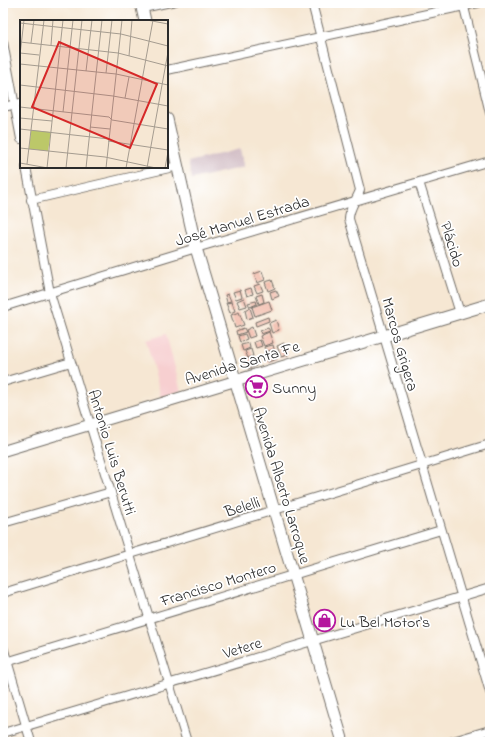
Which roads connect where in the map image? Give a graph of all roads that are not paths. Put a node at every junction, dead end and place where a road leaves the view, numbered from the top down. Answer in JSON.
{"nodes":[{"id":1,"x":176,"y":3,"type":"edge"},
{"id":2,"x":312,"y":3,"type":"edge"},
{"id":3,"x":478,"y":3,"type":"edge"},
{"id":4,"x":464,"y":5,"type":"edge"},
{"id":5,"x":143,"y":11,"type":"edge"},
{"id":6,"x":320,"y":37,"type":"junction"},
{"id":7,"x":3,"y":42,"type":"edge"},
{"id":8,"x":168,"y":70,"type":"edge"},
{"id":9,"x":18,"y":104,"type":"edge"},
{"id":10,"x":3,"y":108,"type":"edge"},
{"id":11,"x":490,"y":113,"type":"edge"},
{"id":12,"x":168,"y":123,"type":"edge"},
{"id":13,"x":20,"y":127,"type":"edge"},
{"id":14,"x":489,"y":164,"type":"edge"},
{"id":15,"x":178,"y":166,"type":"junction"},
{"id":16,"x":26,"y":168,"type":"edge"},
{"id":17,"x":419,"y":182,"type":"junction"},
{"id":18,"x":31,"y":200,"type":"junction"},
{"id":19,"x":355,"y":202,"type":"junction"},
{"id":20,"x":196,"y":248,"type":"junction"},
{"id":21,"x":50,"y":293,"type":"junction"},
{"id":22,"x":490,"y":304,"type":"edge"},
{"id":23,"x":3,"y":307,"type":"edge"},
{"id":24,"x":460,"y":313,"type":"junction"},
{"id":25,"x":383,"y":336,"type":"junction"},
{"id":26,"x":71,"y":362,"type":"junction"},
{"id":27,"x":235,"y":381,"type":"junction"},
{"id":28,"x":3,"y":382,"type":"edge"},
{"id":29,"x":90,"y":425,"type":"junction"},
{"id":30,"x":490,"y":444,"type":"edge"},
{"id":31,"x":3,"y":451,"type":"edge"},
{"id":32,"x":422,"y":465,"type":"junction"},
{"id":33,"x":111,"y":492,"type":"junction"},
{"id":34,"x":274,"y":510,"type":"junction"},
{"id":35,"x":3,"y":523,"type":"edge"},
{"id":36,"x":442,"y":530,"type":"junction"},
{"id":37,"x":130,"y":555,"type":"junction"},
{"id":38,"x":293,"y":575,"type":"junction"},
{"id":39,"x":490,"y":588,"type":"edge"},
{"id":40,"x":3,"y":593,"type":"edge"},
{"id":41,"x":461,"y":596,"type":"junction"},
{"id":42,"x":150,"y":619,"type":"junction"},
{"id":43,"x":313,"y":640,"type":"junction"},
{"id":44,"x":3,"y":648,"type":"edge"},
{"id":45,"x":5,"y":662,"type":"edge"},
{"id":46,"x":170,"y":683,"type":"junction"},
{"id":47,"x":490,"y":692,"type":"edge"},
{"id":48,"x":26,"y":726,"type":"junction"},
{"id":49,"x":490,"y":730,"type":"edge"},
{"id":50,"x":3,"y":733,"type":"edge"},
{"id":51,"x":31,"y":742,"type":"edge"},
{"id":52,"x":187,"y":742,"type":"edge"},
{"id":53,"x":343,"y":742,"type":"edge"},
{"id":54,"x":450,"y":742,"type":"edge"}],
"edges":[{"from":1,"to":5,"type":"lane"},
{"from":2,"to":6,"type":"street","name":"Marcos Grigera"},
{"from":3,"to":4,"type":"street"},
{"from":4,"to":6,"type":"street"},
{"from":4,"to":11,"type":"street"},
{"from":6,"to":8,"type":"street"},
{"from":6,"to":19,"type":"street","name":"Marcos Grigera"},
{"from":7,"to":9,"type":"street"},
{"from":9,"to":10,"type":"street"},
{"from":9,"to":13,"type":"street"},
{"from":12,"to":15,"type":"main road","name":"Avenida Alberto Larroque"},
{"from":14,"to":17,"type":"street","name":"José Manuel Estrada"},
{"from":15,"to":18,"type":"street"},
{"from":15,"to":20,"type":"main road","name":"Avenida Alberto Larroque"},
{"from":16,"to":18,"type":"street","name":"Antonio Luis Berutti"},
{"from":17,"to":19,"type":"street","name":"José Manuel Estrada"},
{"from":17,"to":24,"type":"street","name":"Plácido"},
{"from":18,"to":21,"type":"street","name":"Antonio Luis Berutti"},
{"from":19,"to":20,"type":"street","name":"José Manuel Estrada"},
{"from":19,"to":25,"type":"street","name":"Marcos Grigera"},
{"from":20,"to":21,"type":"street","name":"José Manuel Estrada"},
{"from":20,"to":27,"type":"main road","name":"Avenida Alberto Larroque"},
{"from":21,"to":23,"type":"street","name":"José Manuel Estrada"},
{"from":21,"to":26,"type":"street","name":"Antonio Luis Berutti"},
{"from":22,"to":24,"type":"main road","name":"Avenida Santa Fe"},
{"from":24,"to":25,"type":"main road","name":"Avenida Santa Fe"},
{"from":25,"to":27,"type":"main road","name":"Avenida Santa Fe"},
{"from":25,"to":32,"type":"street","name":"Marcos Grigera"},
{"from":26,"to":28,"type":"street"},
{"from":26,"to":29,"type":"street","name":"Antonio Luis Berutti"},
{"from":27,"to":29,"type":"street","name":"Avenida Santa Fe"},
{"from":27,"to":34,"type":"main road","name":"Avenida Alberto Larroque"},
{"from":29,"to":31,"type":"street","name":"Avenida Santa Fe"},
{"from":29,"to":33,"type":"street","name":"Antonio Luis Berutti"},
{"from":30,"to":32,"type":"street","name":"Belelli"},
{"from":32,"to":34,"type":"street","name":"Belelli"},
{"from":32,"to":36,"type":"street","name":"Marcos Grigera"},
{"from":33,"to":35,"type":"street"},
{"from":33,"to":37,"type":"street","name":"Antonio Luis Berutti"},
{"from":34,"to":37,"type":"street","name":"Belelli"},
{"from":34,"to":38,"type":"main road","name":"Avenida Alberto Larroque"},
{"from":36,"to":38,"type":"street","name":"Francisco Montero"},
{"from":36,"to":41,"type":"street","name":"Marcos Grigera"},
{"from":37,"to":40,"type":"street","name":"Belelli"},
{"from":37,"to":42,"type":"street","name":"Antonio Luis Berutti"},
{"from":38,"to":42,"type":"street","name":"Francisco Montero"},
{"from":38,"to":43,"type":"main road","name":"Avenida Alberto Larroque"},
{"from":39,"to":41,"type":"street","name":"Vetere"},
{"from":41,"to":43,"type":"street","name":"Vetere"},
{"from":41,"to":47,"type":"street","name":"Marcos Grigera"},
{"from":42,"to":45,"type":"street","name":"Francisco Montero"},
{"from":42,"to":46,"type":"street","name":"Antonio Luis Berutti"},
{"from":43,"to":46,"type":"street","name":"Vetere"},
{"from":43,"to":53,"type":"main road","name":"Avenida Alberto Larroque"},
{"from":44,"to":45,"type":"street"},
{"from":45,"to":48,"type":"street"},
{"from":46,"to":48,"type":"street","name":"Vetere"},
{"from":46,"to":52,"type":"street","name":"Antonio Luis Berutti"},
{"from":48,"to":50,"type":"street","name":"Vetere"},
{"from":48,"to":51,"type":"street"},
{"from":49,"to":54,"type":"street"}]}
